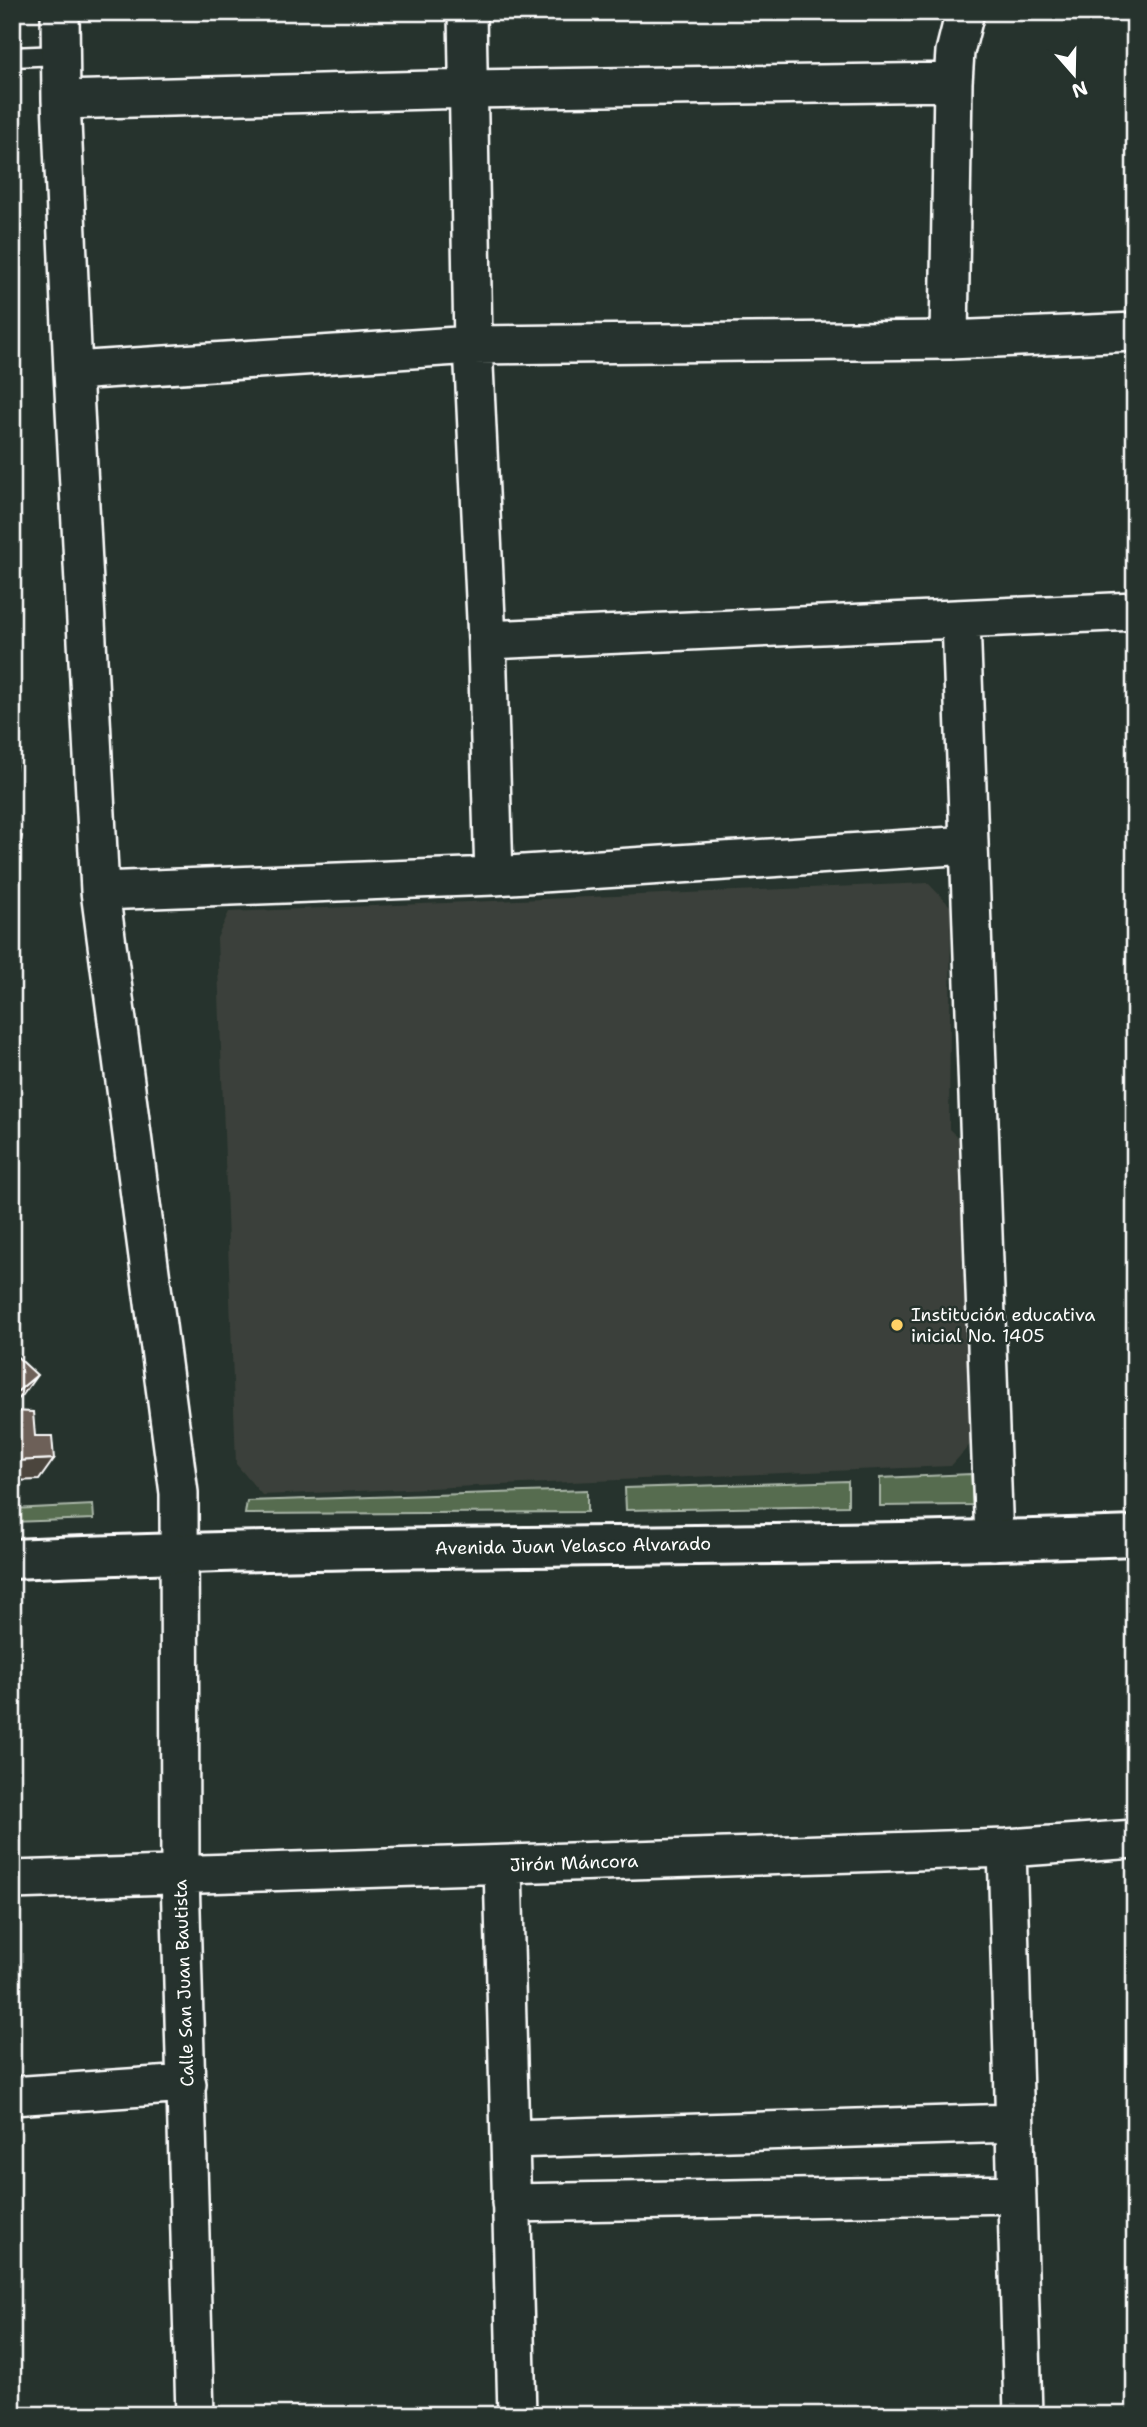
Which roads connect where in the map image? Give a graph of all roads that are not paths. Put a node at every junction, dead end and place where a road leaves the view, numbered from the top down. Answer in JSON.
{"nodes":[{"id":1,"x":60,"y":12,"type":"edge"},
{"id":2,"x":467,"y":12,"type":"edge"},
{"id":3,"x":965,"y":12,"type":"edge"},
{"id":4,"x":60,"y":55,"type":"junction"},
{"id":5,"x":12,"y":57,"type":"edge"},
{"id":6,"x":953,"y":82,"type":"junction"},
{"id":7,"x":469,"y":89,"type":"junction"},
{"id":8,"x":61,"y":100,"type":"junction"},
{"id":9,"x":1135,"y":332,"type":"edge"},
{"id":10,"x":949,"y":340,"type":"junction"},
{"id":11,"x":473,"y":345,"type":"junction"},
{"id":12,"x":72,"y":371,"type":"junction"},
{"id":13,"x":1135,"y":611,"type":"edge"},
{"id":14,"x":961,"y":620,"type":"junction"},
{"id":15,"x":487,"y":640,"type":"junction"},
{"id":16,"x":969,"y":845,"type":"junction"},
{"id":17,"x":494,"y":876,"type":"junction"},
{"id":18,"x":100,"y":891,"type":"junction"},
{"id":19,"x":1135,"y":1536,"type":"edge"},
{"id":20,"x":995,"y":1541,"type":"junction"},
{"id":21,"x":181,"y":1552,"type":"junction"},
{"id":22,"x":12,"y":1559,"type":"edge"},
{"id":23,"x":1135,"y":1839,"type":"edge"},
{"id":24,"x":1007,"y":1848,"type":"junction"},
{"id":25,"x":503,"y":1866,"type":"junction"},
{"id":26,"x":180,"y":1875,"type":"junction"},
{"id":27,"x":12,"y":1880,"type":"edge"},
{"id":28,"x":187,"y":2084,"type":"junction"},
{"id":29,"x":12,"y":2096,"type":"edge"},
{"id":30,"x":1014,"y":2123,"type":"junction"},
{"id":31,"x":510,"y":2139,"type":"junction"},
{"id":32,"x":1016,"y":2194,"type":"junction"},
{"id":33,"x":511,"y":2203,"type":"junction"},
{"id":34,"x":195,"y":2415,"type":"edge"},
{"id":35,"x":517,"y":2415,"type":"edge"},
{"id":36,"x":1023,"y":2415,"type":"edge"}],
"edges":[{"from":1,"to":4,"type":"street","name":"Calle San Juan Bautista"},
{"from":2,"to":7,"type":"street"},
{"from":3,"to":6,"type":"street"},
{"from":4,"to":5,"type":"lane"},
{"from":4,"to":8,"type":"street","name":"Calle San Juan Bautista"},
{"from":6,"to":7,"type":"street"},
{"from":6,"to":10,"type":"street"},
{"from":7,"to":8,"type":"street"},
{"from":7,"to":11,"type":"street"},
{"from":8,"to":12,"type":"street","name":"Calle San Juan Bautista"},
{"from":9,"to":10,"type":"street"},
{"from":10,"to":11,"type":"street"},
{"from":11,"to":12,"type":"street"},
{"from":11,"to":15,"type":"street"},
{"from":12,"to":18,"type":"street","name":"Calle San Juan Bautista"},
{"from":13,"to":14,"type":"street"},
{"from":14,"to":15,"type":"street"},
{"from":14,"to":16,"type":"street"},
{"from":15,"to":17,"type":"street"},
{"from":16,"to":17,"type":"street"},
{"from":16,"to":20,"type":"street"},
{"from":17,"to":18,"type":"street"},
{"from":18,"to":21,"type":"street","name":"Calle San Juan Bautista"},
{"from":19,"to":20,"type":"street","name":"Avenida Juan Velasco Alvarado"},
{"from":20,"to":21,"type":"street","name":"Avenida Juan Velasco Alvarado"},
{"from":21,"to":22,"type":"street","name":"Avenida Juan Velasco Alvarado"},
{"from":21,"to":26,"type":"street","name":"Calle San Juan Bautista"},
{"from":23,"to":24,"type":"street","name":"Jirón Máncora"},
{"from":24,"to":25,"type":"street","name":"Jirón Máncora"},
{"from":24,"to":30,"type":"street"},
{"from":25,"to":26,"type":"street","name":"Jirón Máncora"},
{"from":25,"to":31,"type":"street"},
{"from":26,"to":27,"type":"street","name":"Jirón Máncora"},
{"from":26,"to":28,"type":"street","name":"Calle San Juan Bautista"},
{"from":28,"to":29,"type":"street"},
{"from":28,"to":34,"type":"street","name":"Calle San Juan Bautista"},
{"from":30,"to":31,"type":"street"},
{"from":30,"to":32,"type":"street"},
{"from":31,"to":33,"type":"street"},
{"from":32,"to":33,"type":"street"},
{"from":32,"to":36,"type":"street"},
{"from":33,"to":35,"type":"street"}]}
